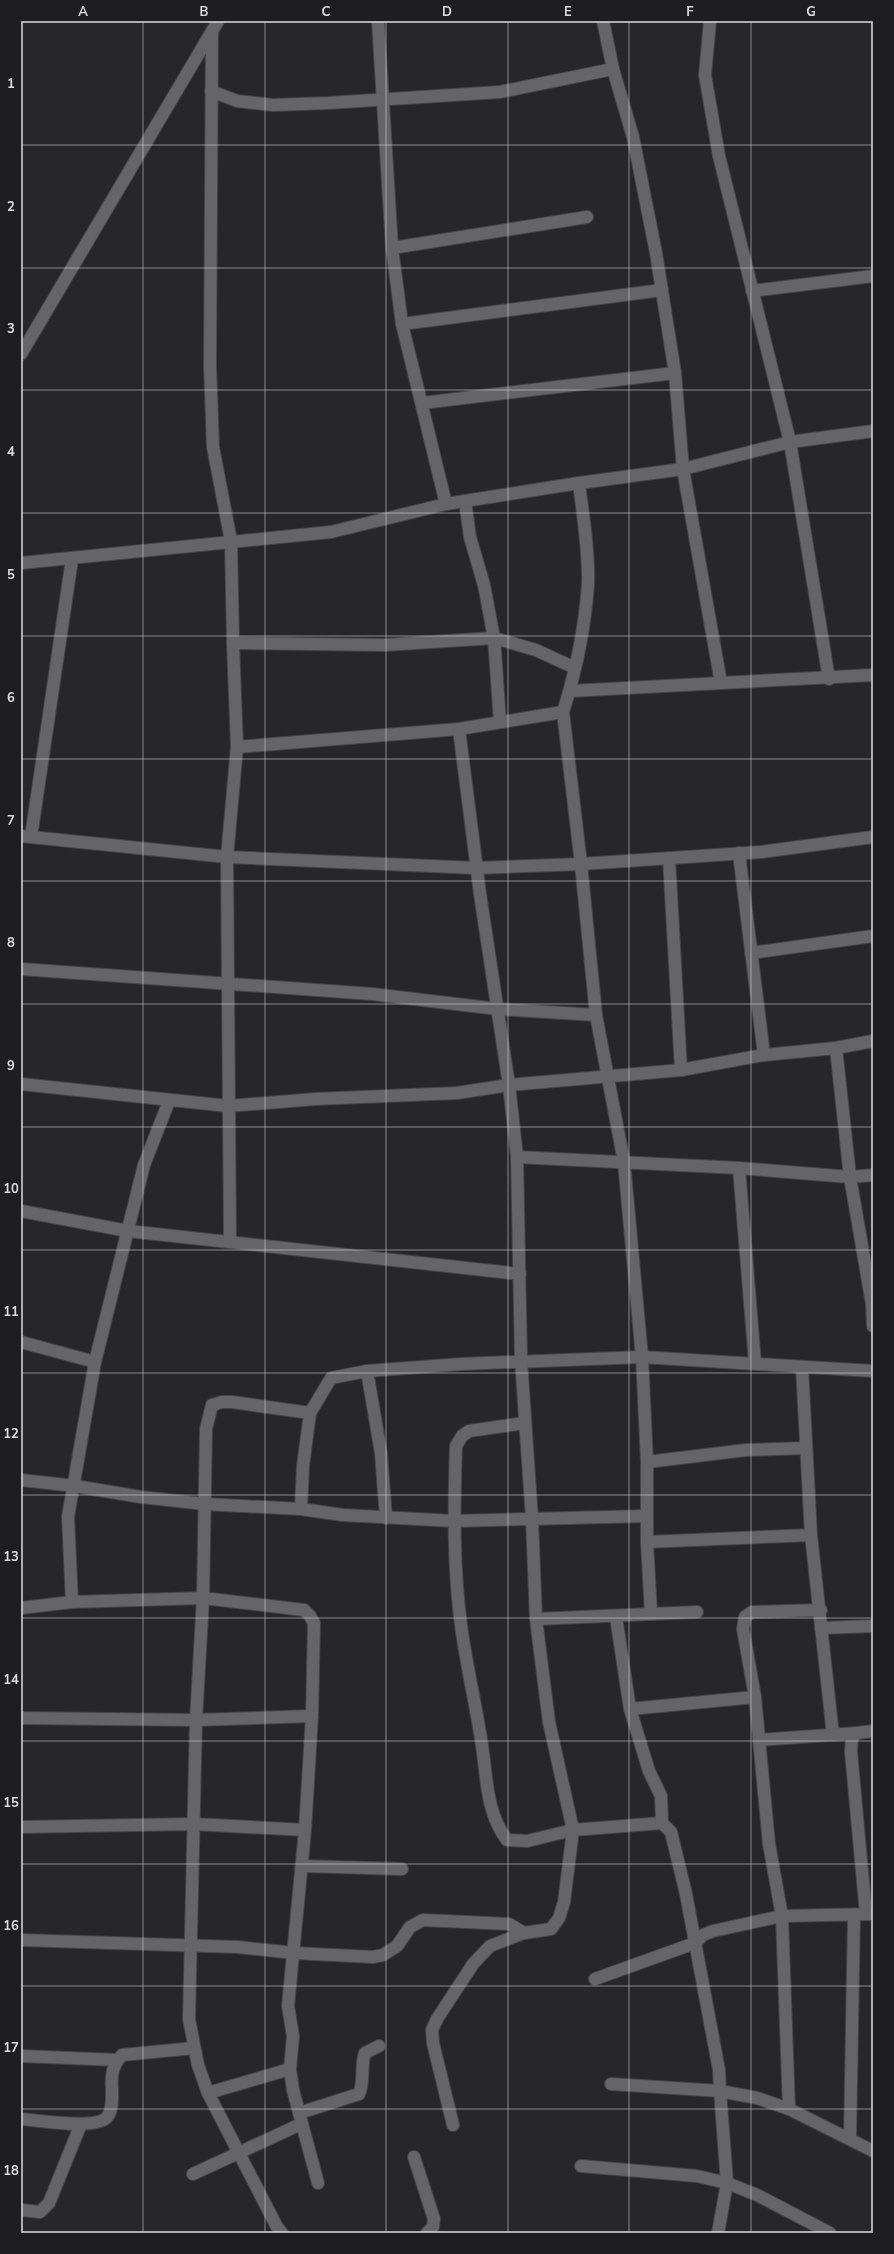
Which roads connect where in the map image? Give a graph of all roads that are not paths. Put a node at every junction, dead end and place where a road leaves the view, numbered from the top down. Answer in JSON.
{"nodes":[{"id":1,"x":378,"y":21,"type":"edge"},
{"id":2,"x":603,"y":21,"type":"edge"},
{"id":3,"x":710,"y":21,"type":"edge"},
{"id":4,"x":215,"y":26,"type":"edge"},
{"id":5,"x":613,"y":69,"type":"junction"},
{"id":6,"x":211,"y":91,"type":"junction"},
{"id":7,"x":382,"y":98,"type":"junction"},
{"id":8,"x":587,"y":217,"type":"dead end"},
{"id":9,"x":392,"y":248,"type":"junction"},
{"id":10,"x":873,"y":276,"type":"edge"},
{"id":11,"x":662,"y":290,"type":"junction"},
{"id":12,"x":752,"y":291,"type":"junction"},
{"id":13,"x":402,"y":324,"type":"junction"},
{"id":14,"x":21,"y":354,"type":"edge"},
{"id":15,"x":675,"y":373,"type":"junction"},
{"id":16,"x":422,"y":403,"type":"junction"},
{"id":17,"x":873,"y":431,"type":"edge"},
{"id":18,"x":790,"y":442,"type":"junction"},
{"id":19,"x":683,"y":469,"type":"junction"},
{"id":20,"x":579,"y":483,"type":"junction"},
{"id":21,"x":465,"y":501,"type":"junction"},
{"id":22,"x":446,"y":504,"type":"junction"},
{"id":23,"x":231,"y":541,"type":"junction"},
{"id":24,"x":72,"y":559,"type":"junction"},
{"id":25,"x":21,"y":563,"type":"edge"},
{"id":26,"x":494,"y":638,"type":"junction"},
{"id":27,"x":233,"y":643,"type":"junction"},
{"id":28,"x":575,"y":668,"type":"junction"},
{"id":29,"x":873,"y":675,"type":"edge"},
{"id":30,"x":829,"y":678,"type":"junction"},
{"id":31,"x":721,"y":683,"type":"junction"},
{"id":32,"x":570,"y":691,"type":"junction"},
{"id":33,"x":563,"y":712,"type":"junction"},
{"id":34,"x":500,"y":722,"type":"junction"},
{"id":35,"x":459,"y":729,"type":"junction"},
{"id":36,"x":237,"y":747,"type":"junction"},
{"id":37,"x":26,"y":837,"type":"edge"},
{"id":38,"x":873,"y":837,"type":"edge"},
{"id":39,"x":739,"y":853,"type":"junction"},
{"id":40,"x":227,"y":856,"type":"junction"},
{"id":41,"x":669,"y":858,"type":"junction"},
{"id":42,"x":581,"y":864,"type":"junction"},
{"id":43,"x":476,"y":868,"type":"junction"},
{"id":44,"x":873,"y":936,"type":"edge"},
{"id":45,"x":751,"y":953,"type":"junction"},
{"id":46,"x":21,"y":969,"type":"edge"},
{"id":47,"x":229,"y":984,"type":"junction"},
{"id":48,"x":498,"y":1009,"type":"junction"},
{"id":49,"x":596,"y":1015,"type":"junction"},
{"id":50,"x":873,"y":1041,"type":"edge"},
{"id":51,"x":836,"y":1048,"type":"junction"},
{"id":52,"x":764,"y":1055,"type":"junction"},
{"id":53,"x":681,"y":1070,"type":"junction"},
{"id":54,"x":607,"y":1076,"type":"junction"},
{"id":55,"x":21,"y":1084,"type":"edge"},
{"id":56,"x":509,"y":1085,"type":"junction"},
{"id":57,"x":169,"y":1101,"type":"junction"},
{"id":58,"x":228,"y":1106,"type":"junction"},
{"id":59,"x":517,"y":1157,"type":"junction"},
{"id":60,"x":624,"y":1162,"type":"junction"},
{"id":61,"x":739,"y":1168,"type":"junction"},
{"id":62,"x":873,"y":1175,"type":"edge"},
{"id":63,"x":850,"y":1177,"type":"junction"},
{"id":64,"x":21,"y":1211,"type":"edge"},
{"id":65,"x":128,"y":1231,"type":"junction"},
{"id":66,"x":230,"y":1241,"type":"junction"},
{"id":67,"x":520,"y":1274,"type":"junction"},
{"id":68,"x":873,"y":1326,"type":"edge"},
{"id":69,"x":21,"y":1342,"type":"edge"},
{"id":70,"x":642,"y":1356,"type":"junction"},
{"id":71,"x":521,"y":1360,"type":"junction"},
{"id":72,"x":95,"y":1362,"type":"junction"},
{"id":73,"x":755,"y":1363,"type":"junction"},
{"id":74,"x":802,"y":1367,"type":"junction"},
{"id":75,"x":367,"y":1371,"type":"junction"},
{"id":76,"x":873,"y":1371,"type":"edge"},
{"id":77,"x":310,"y":1413,"type":"junction"},
{"id":78,"x":525,"y":1423,"type":"junction"},
{"id":79,"x":806,"y":1448,"type":"junction"},
{"id":80,"x":647,"y":1462,"type":"junction"},
{"id":81,"x":21,"y":1480,"type":"edge"},
{"id":82,"x":75,"y":1486,"type":"junction"},
{"id":83,"x":205,"y":1504,"type":"junction"},
{"id":84,"x":301,"y":1509,"type":"junction"},
{"id":85,"x":647,"y":1516,"type":"junction"},
{"id":86,"x":386,"y":1518,"type":"junction"},
{"id":87,"x":532,"y":1519,"type":"junction"},
{"id":88,"x":454,"y":1521,"type":"junction"},
{"id":89,"x":811,"y":1535,"type":"junction"},
{"id":90,"x":647,"y":1542,"type":"junction"},
{"id":91,"x":203,"y":1598,"type":"junction"},
{"id":92,"x":72,"y":1602,"type":"junction"},
{"id":93,"x":21,"y":1608,"type":"edge"},
{"id":94,"x":820,"y":1610,"type":"junction"},
{"id":95,"x":697,"y":1612,"type":"dead end"},
{"id":96,"x":651,"y":1614,"type":"junction"},
{"id":97,"x":616,"y":1617,"type":"junction"},
{"id":98,"x":536,"y":1619,"type":"junction"},
{"id":99,"x":873,"y":1626,"type":"edge"},
{"id":100,"x":821,"y":1628,"type":"junction"},
{"id":101,"x":755,"y":1697,"type":"junction"},
{"id":102,"x":630,"y":1709,"type":"junction"},
{"id":103,"x":312,"y":1716,"type":"junction"},
{"id":104,"x":21,"y":1718,"type":"edge"},
{"id":105,"x":196,"y":1720,"type":"junction"},
{"id":106,"x":873,"y":1731,"type":"edge"},
{"id":107,"x":857,"y":1733,"type":"junction"},
{"id":108,"x":832,"y":1734,"type":"junction"},
{"id":109,"x":759,"y":1740,"type":"junction"},
{"id":110,"x":193,"y":1824,"type":"junction"},
{"id":111,"x":662,"y":1824,"type":"junction"},
{"id":112,"x":21,"y":1827,"type":"edge"},
{"id":113,"x":305,"y":1830,"type":"junction"},
{"id":114,"x":574,"y":1830,"type":"junction"},
{"id":115,"x":302,"y":1866,"type":"junction"},
{"id":116,"x":402,"y":1869,"type":"dead end"},
{"id":117,"x":864,"y":1914,"type":"edge"},
{"id":118,"x":782,"y":1916,"type":"junction"},
{"id":119,"x":524,"y":1933,"type":"junction"},
{"id":120,"x":21,"y":1940,"type":"edge"},
{"id":121,"x":695,"y":1943,"type":"junction"},
{"id":122,"x":190,"y":1945,"type":"junction"},
{"id":123,"x":294,"y":1953,"type":"junction"},
{"id":124,"x":595,"y":1979,"type":"dead end"},
{"id":125,"x":379,"y":2046,"type":"dead end"},
{"id":126,"x":194,"y":2048,"type":"junction"},
{"id":127,"x":21,"y":2056,"type":"edge"},
{"id":128,"x":117,"y":2060,"type":"junction"},
{"id":129,"x":290,"y":2069,"type":"junction"},
{"id":130,"x":611,"y":2084,"type":"dead end"},
{"id":131,"x":720,"y":2091,"type":"junction"},
{"id":132,"x":208,"y":2093,"type":"junction"},
{"id":133,"x":789,"y":2109,"type":"junction"},
{"id":134,"x":21,"y":2119,"type":"edge"},
{"id":135,"x":300,"y":2119,"type":"junction"},
{"id":136,"x":81,"y":2124,"type":"junction"},
{"id":137,"x":453,"y":2125,"type":"dead end"},
{"id":138,"x":850,"y":2138,"type":"junction"},
{"id":139,"x":873,"y":2151,"type":"edge"},
{"id":140,"x":239,"y":2153,"type":"junction"},
{"id":141,"x":414,"y":2157,"type":"dead end"},
{"id":142,"x":581,"y":2166,"type":"dead end"},
{"id":143,"x":193,"y":2174,"type":"dead end"},
{"id":144,"x":318,"y":2183,"type":"dead end"},
{"id":145,"x":727,"y":2183,"type":"junction"},
{"id":146,"x":21,"y":2210,"type":"edge"},
{"id":147,"x":432,"y":2231,"type":"edge"},
{"id":148,"x":282,"y":2233,"type":"edge"},
{"id":149,"x":718,"y":2233,"type":"edge"},
{"id":150,"x":830,"y":2233,"type":"edge"}],
"edges":[{"from":1,"to":7,"type":"street"},
{"from":2,"to":5,"type":"street"},
{"from":3,"to":12,"type":"street"},
{"from":4,"to":6,"type":"street"},
{"from":4,"to":14,"type":"street"},
{"from":5,"to":7,"type":"street"},
{"from":5,"to":11,"type":"street"},
{"from":6,"to":7,"type":"street"},
{"from":6,"to":23,"type":"street"},
{"from":7,"to":9,"type":"street"},
{"from":8,"to":9,"type":"street"},
{"from":9,"to":13,"type":"street"},
{"from":10,"to":12,"type":"street"},
{"from":11,"to":13,"type":"street"},
{"from":11,"to":15,"type":"street"},
{"from":12,"to":18,"type":"street"},
{"from":13,"to":16,"type":"street"},
{"from":15,"to":16,"type":"street"},
{"from":15,"to":19,"type":"street"},
{"from":16,"to":22,"type":"street"},
{"from":17,"to":18,"type":"street"},
{"from":18,"to":19,"type":"street"},
{"from":18,"to":30,"type":"street"},
{"from":19,"to":20,"type":"street"},
{"from":19,"to":31,"type":"street"},
{"from":20,"to":21,"type":"street"},
{"from":20,"to":28,"type":"street"},
{"from":21,"to":22,"type":"street"},
{"from":21,"to":26,"type":"street"},
{"from":22,"to":23,"type":"street"},
{"from":23,"to":24,"type":"street"},
{"from":23,"to":27,"type":"street"},
{"from":24,"to":25,"type":"street"},
{"from":24,"to":37,"type":"street"},
{"from":26,"to":27,"type":"street"},
{"from":26,"to":28,"type":"street"},
{"from":26,"to":34,"type":"street"},
{"from":27,"to":36,"type":"street"},
{"from":28,"to":32,"type":"street"},
{"from":29,"to":30,"type":"street"},
{"from":30,"to":31,"type":"street"},
{"from":31,"to":32,"type":"street"},
{"from":32,"to":33,"type":"street"},
{"from":33,"to":34,"type":"street"},
{"from":33,"to":42,"type":"street"},
{"from":34,"to":35,"type":"street"},
{"from":35,"to":36,"type":"street"},
{"from":35,"to":43,"type":"street"},
{"from":36,"to":40,"type":"street"},
{"from":37,"to":40,"type":"street"},
{"from":38,"to":39,"type":"street"},
{"from":39,"to":41,"type":"street"},
{"from":39,"to":45,"type":"street"},
{"from":40,"to":43,"type":"street"},
{"from":40,"to":47,"type":"street"},
{"from":41,"to":42,"type":"street"},
{"from":41,"to":53,"type":"street"},
{"from":42,"to":43,"type":"street"},
{"from":42,"to":49,"type":"street"},
{"from":43,"to":48,"type":"street"},
{"from":44,"to":45,"type":"street"},
{"from":45,"to":52,"type":"street"},
{"from":46,"to":47,"type":"street"},
{"from":47,"to":48,"type":"street"},
{"from":47,"to":58,"type":"street"},
{"from":48,"to":49,"type":"street"},
{"from":48,"to":56,"type":"street"},
{"from":49,"to":54,"type":"street"},
{"from":50,"to":51,"type":"street"},
{"from":51,"to":52,"type":"street"},
{"from":51,"to":63,"type":"street"},
{"from":52,"to":53,"type":"street"},
{"from":53,"to":54,"type":"street"},
{"from":54,"to":56,"type":"street"},
{"from":54,"to":60,"type":"street"},
{"from":55,"to":57,"type":"street"},
{"from":56,"to":58,"type":"street"},
{"from":56,"to":59,"type":"street"},
{"from":57,"to":58,"type":"street"},
{"from":57,"to":65,"type":"street"},
{"from":58,"to":66,"type":"street"},
{"from":59,"to":60,"type":"street"},
{"from":59,"to":67,"type":"street"},
{"from":60,"to":61,"type":"street"},
{"from":60,"to":70,"type":"street"},
{"from":61,"to":63,"type":"street"},
{"from":61,"to":73,"type":"street"},
{"from":62,"to":63,"type":"street"},
{"from":63,"to":68,"type":"street"},
{"from":64,"to":65,"type":"street"},
{"from":65,"to":66,"type":"street"},
{"from":65,"to":72,"type":"street"},
{"from":66,"to":67,"type":"street"},
{"from":67,"to":71,"type":"street"},
{"from":69,"to":72,"type":"street"},
{"from":70,"to":71,"type":"street"},
{"from":70,"to":73,"type":"street"},
{"from":70,"to":80,"type":"street"},
{"from":71,"to":75,"type":"street"},
{"from":71,"to":78,"type":"street"},
{"from":72,"to":82,"type":"street"},
{"from":73,"to":74,"type":"street"},
{"from":74,"to":76,"type":"street"},
{"from":74,"to":79,"type":"street"},
{"from":75,"to":77,"type":"street"},
{"from":75,"to":86,"type":"street"},
{"from":77,"to":83,"type":"street"},
{"from":77,"to":84,"type":"street"},
{"from":78,"to":87,"type":"street"},
{"from":78,"to":88,"type":"street"},
{"from":79,"to":80,"type":"street"},
{"from":79,"to":89,"type":"street"},
{"from":80,"to":85,"type":"street"},
{"from":81,"to":82,"type":"street"},
{"from":82,"to":83,"type":"street"},
{"from":82,"to":92,"type":"street"},
{"from":83,"to":84,"type":"street"},
{"from":83,"to":91,"type":"street"},
{"from":84,"to":86,"type":"street"},
{"from":85,"to":87,"type":"street"},
{"from":85,"to":90,"type":"street"},
{"from":86,"to":88,"type":"street"},
{"from":87,"to":88,"type":"street"},
{"from":87,"to":98,"type":"street"},
{"from":88,"to":114,"type":"street"},
{"from":89,"to":90,"type":"street"},
{"from":89,"to":94,"type":"street"},
{"from":90,"to":96,"type":"street"},
{"from":91,"to":92,"type":"street"},
{"from":91,"to":103,"type":"street"},
{"from":91,"to":105,"type":"street"},
{"from":92,"to":93,"type":"street"},
{"from":94,"to":100,"type":"street"},
{"from":94,"to":101,"type":"street"},
{"from":95,"to":96,"type":"street"},
{"from":96,"to":97,"type":"street"},
{"from":97,"to":98,"type":"street"},
{"from":97,"to":102,"type":"street"},
{"from":98,"to":114,"type":"street"},
{"from":99,"to":100,"type":"street"},
{"from":100,"to":108,"type":"street"},
{"from":101,"to":102,"type":"street"},
{"from":101,"to":109,"type":"street"},
{"from":102,"to":111,"type":"street"},
{"from":103,"to":105,"type":"street"},
{"from":103,"to":113,"type":"street"},
{"from":104,"to":105,"type":"street"},
{"from":105,"to":110,"type":"street"},
{"from":106,"to":107,"type":"street"},
{"from":107,"to":108,"type":"street"},
{"from":107,"to":117,"type":"street"},
{"from":108,"to":109,"type":"street"},
{"from":109,"to":118,"type":"street"},
{"from":110,"to":112,"type":"street"},
{"from":110,"to":113,"type":"street"},
{"from":110,"to":122,"type":"street"},
{"from":111,"to":114,"type":"street"},
{"from":111,"to":121,"type":"street"},
{"from":113,"to":115,"type":"street"},
{"from":114,"to":119,"type":"street"},
{"from":115,"to":116,"type":"street"},
{"from":115,"to":123,"type":"street"},
{"from":117,"to":118,"type":"street"},
{"from":117,"to":138,"type":"street"},
{"from":118,"to":121,"type":"street"},
{"from":118,"to":133,"type":"street"},
{"from":119,"to":123,"type":"street"},
{"from":119,"to":137,"type":"street"},
{"from":120,"to":122,"type":"street"},
{"from":121,"to":124,"type":"street"},
{"from":121,"to":131,"type":"street"},
{"from":122,"to":123,"type":"street"},
{"from":122,"to":126,"type":"street"},
{"from":123,"to":129,"type":"street"},
{"from":125,"to":135,"type":"street"},
{"from":126,"to":128,"type":"street"},
{"from":126,"to":132,"type":"street"},
{"from":127,"to":128,"type":"street"},
{"from":128,"to":136,"type":"street"},
{"from":129,"to":132,"type":"street"},
{"from":129,"to":135,"type":"street"},
{"from":130,"to":131,"type":"street"},
{"from":131,"to":133,"type":"street"},
{"from":131,"to":145,"type":"street"},
{"from":132,"to":140,"type":"street"},
{"from":133,"to":138,"type":"street"},
{"from":134,"to":136,"type":"street"},
{"from":135,"to":140,"type":"street"},
{"from":135,"to":144,"type":"street"},
{"from":136,"to":146,"type":"street"},
{"from":138,"to":139,"type":"street"},
{"from":140,"to":143,"type":"street"},
{"from":140,"to":148,"type":"street"},
{"from":141,"to":147,"type":"street"},
{"from":142,"to":145,"type":"street"},
{"from":145,"to":149,"type":"street"},
{"from":145,"to":150,"type":"street"}]}
